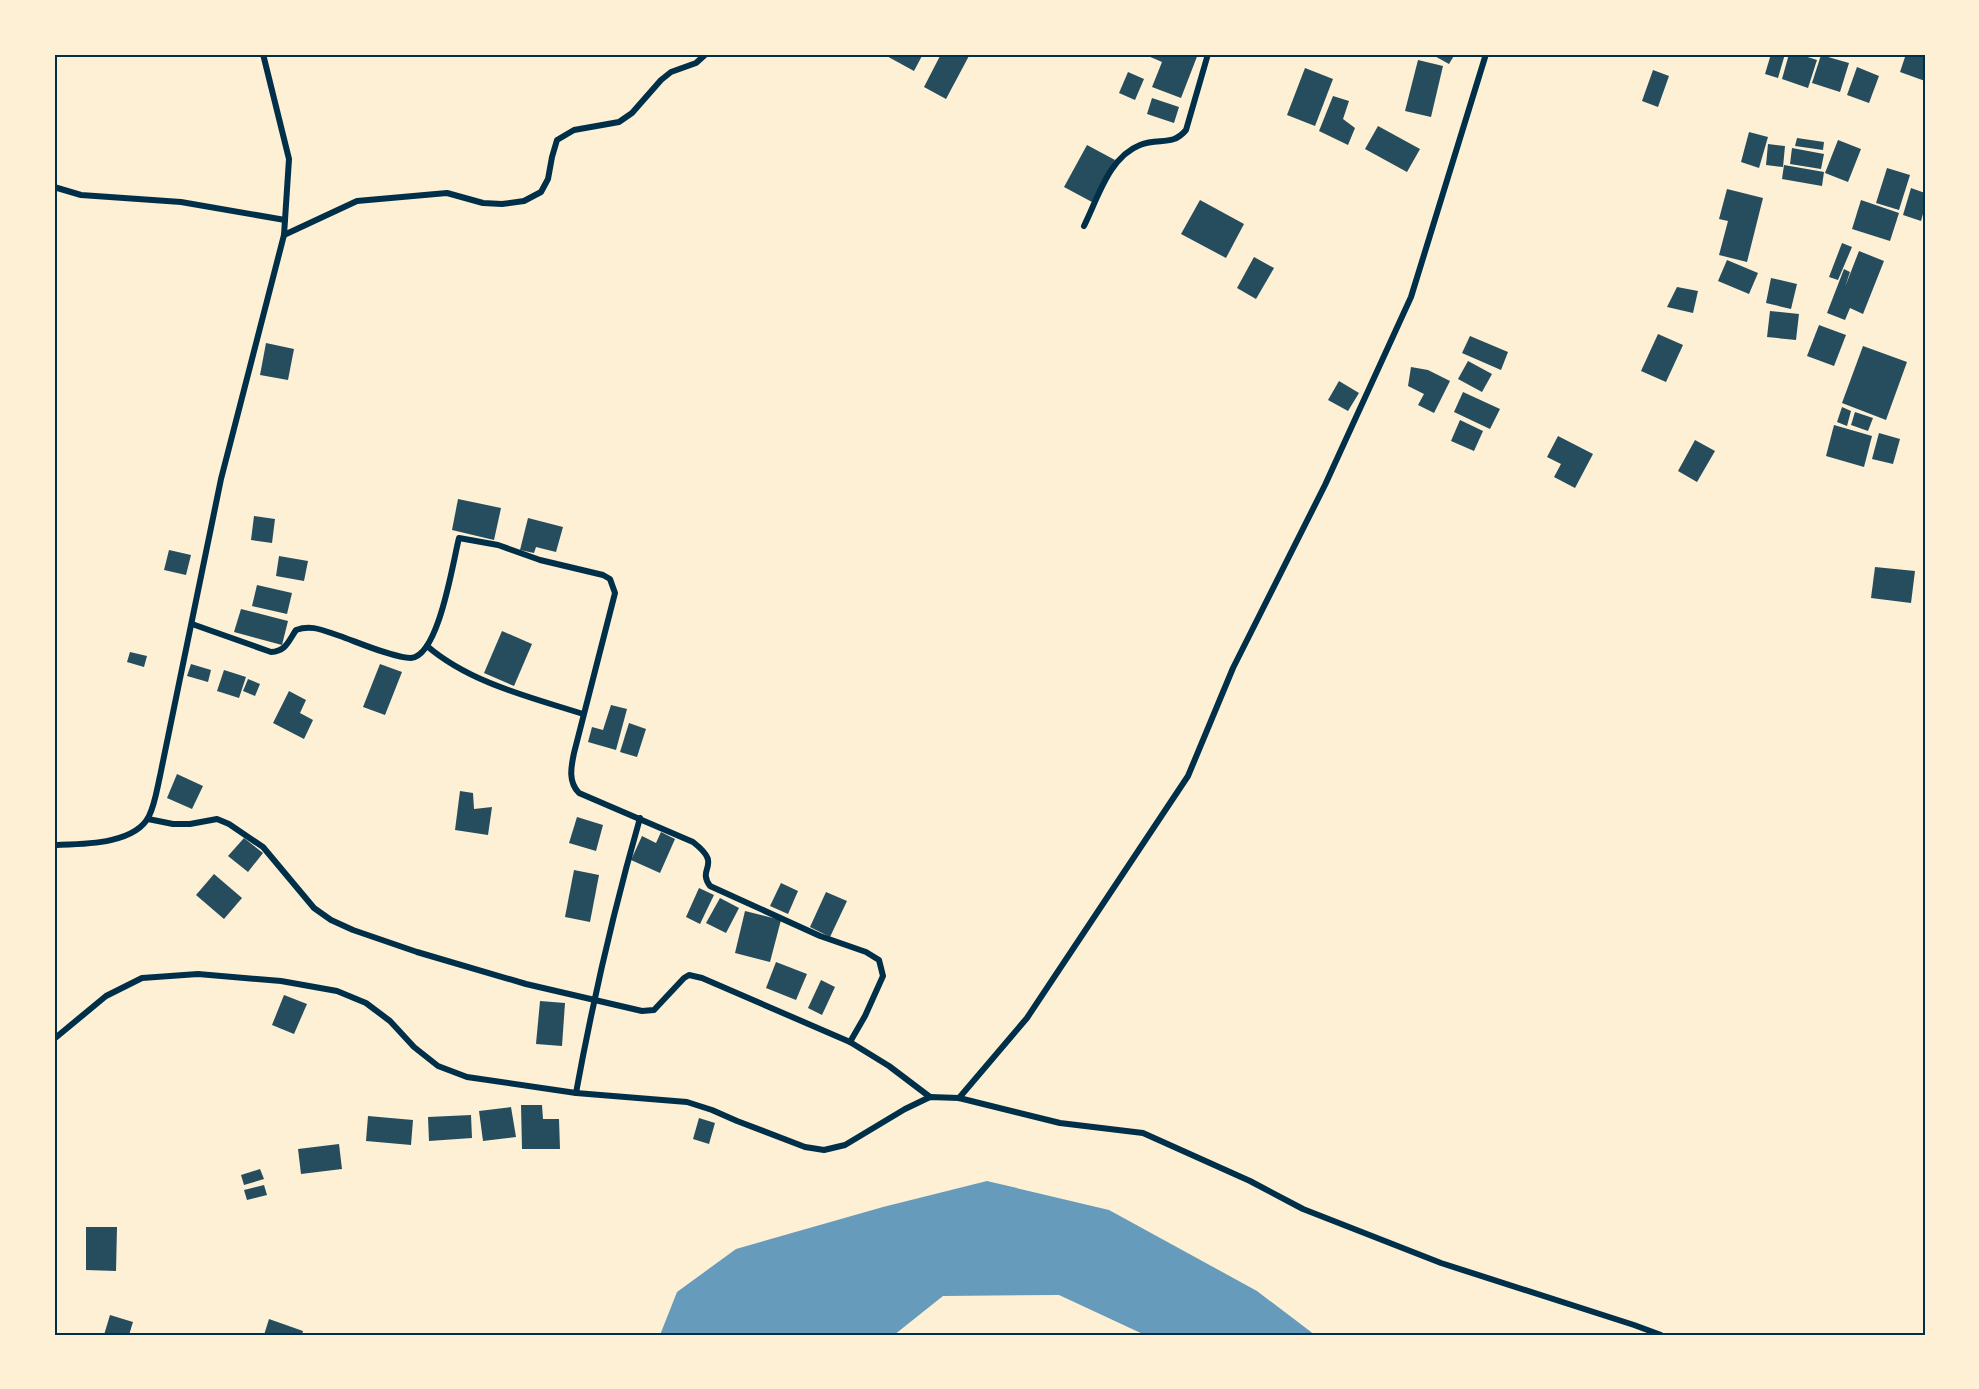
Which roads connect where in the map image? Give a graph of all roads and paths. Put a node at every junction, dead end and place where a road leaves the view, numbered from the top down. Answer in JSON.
{"nodes":[{"id":1,"x":263,"y":54,"type":"edge"},
{"id":2,"x":706,"y":54,"type":"edge"},
{"id":3,"x":1208,"y":54,"type":"edge"},
{"id":4,"x":1486,"y":54,"type":"edge"},
{"id":5,"x":54,"y":187,"type":"edge"},
{"id":6,"x":285,"y":220,"type":"junction"},
{"id":7,"x":1084,"y":226,"type":"dead end"},
{"id":8,"x":284,"y":235,"type":"junction"},
{"id":9,"x":192,"y":624,"type":"junction"},
{"id":10,"x":427,"y":646,"type":"junction"},
{"id":11,"x":583,"y":714,"type":"junction"},
{"id":12,"x":640,"y":818,"type":"junction"},
{"id":13,"x":148,"y":819,"type":"junction"},
{"id":14,"x":54,"y":845,"type":"edge"},
{"id":15,"x":594,"y":999,"type":"junction"},
{"id":16,"x":54,"y":1039,"type":"edge"},
{"id":17,"x":850,"y":1042,"type":"junction"},
{"id":18,"x":576,"y":1093,"type":"junction"},
{"id":19,"x":930,"y":1097,"type":"junction"},
{"id":20,"x":958,"y":1098,"type":"junction"},
{"id":21,"x":1661,"y":1335,"type":"edge"}],
"edges":[{"from":1,"to":6,"type":"street"},
{"from":2,"to":8,"type":"street"},
{"from":3,"to":7,"type":"street"},
{"from":4,"to":20,"type":"street"},
{"from":5,"to":6,"type":"street"},
{"from":6,"to":8,"type":"street"},
{"from":8,"to":9,"type":"street"},
{"from":9,"to":10,"type":"street"},
{"from":9,"to":13,"type":"street"},
{"from":10,"to":11,"type":"street"},
{"from":10,"to":11,"type":"street"},
{"from":11,"to":12,"type":"street"},
{"from":12,"to":15,"type":"street"},
{"from":12,"to":17,"type":"street"},
{"from":13,"to":14,"type":"street"},
{"from":13,"to":15,"type":"street"},
{"from":15,"to":17,"type":"street"},
{"from":15,"to":18,"type":"street"},
{"from":16,"to":18,"type":"street"},
{"from":17,"to":19,"type":"street"},
{"from":18,"to":19,"type":"street"},
{"from":19,"to":20,"type":"street"},
{"from":20,"to":21,"type":"street"}]}
